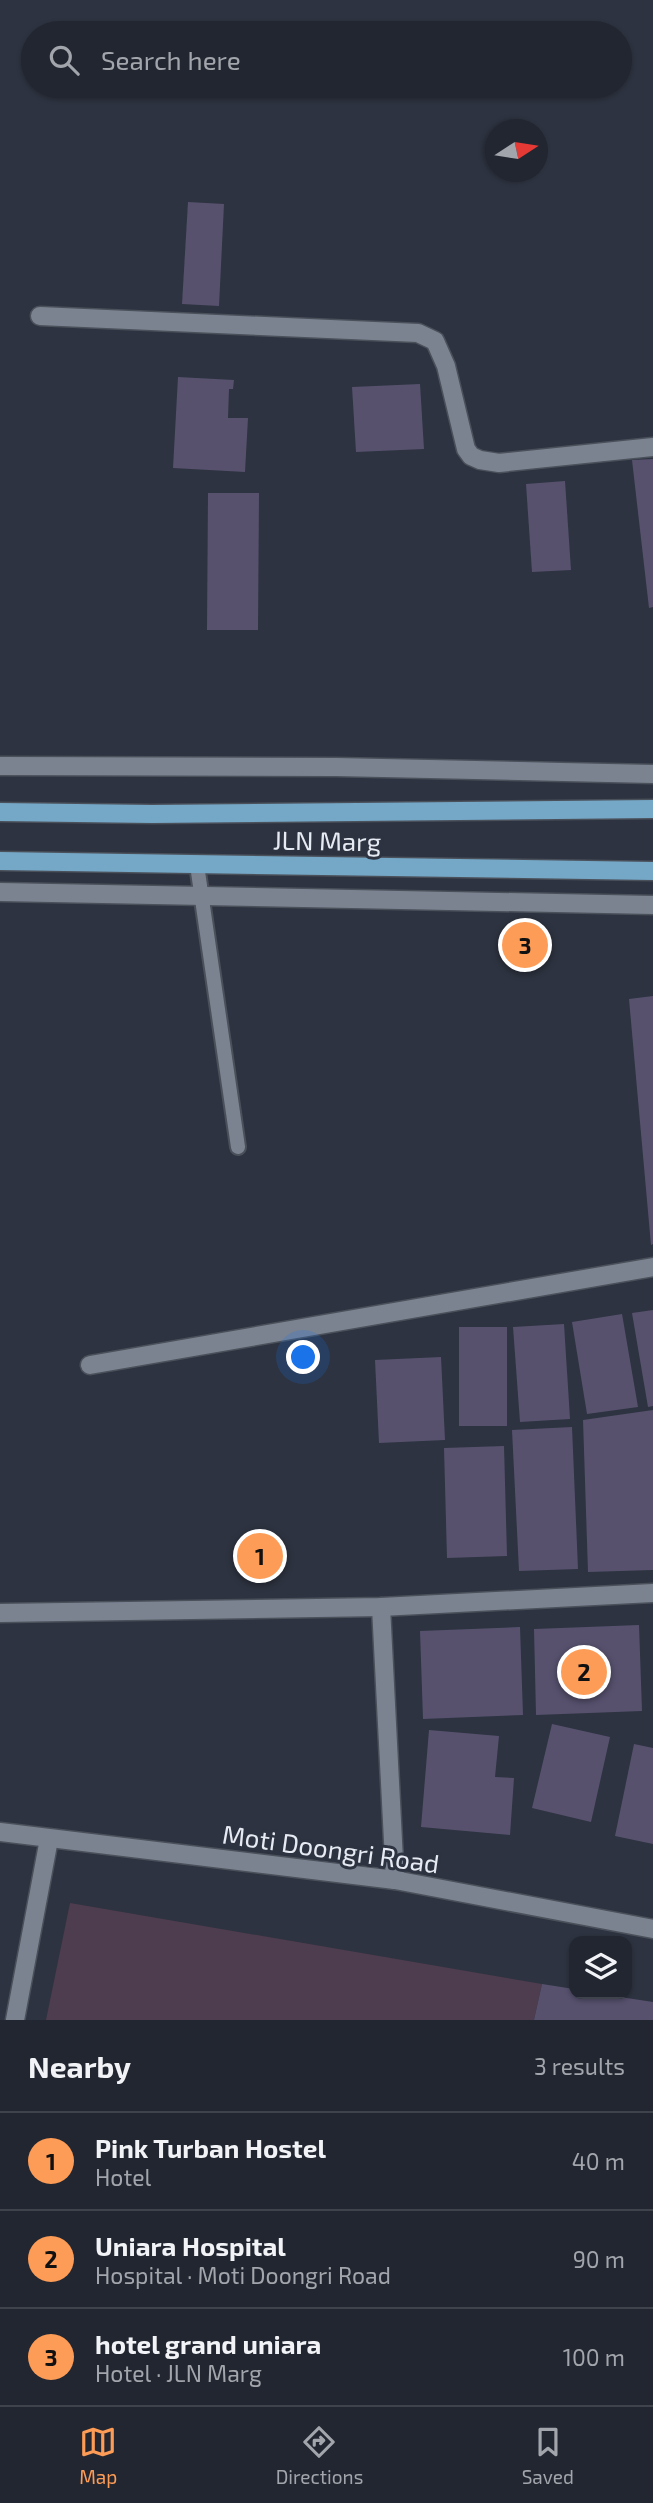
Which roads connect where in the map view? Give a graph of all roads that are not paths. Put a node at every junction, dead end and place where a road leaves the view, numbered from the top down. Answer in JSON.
{"nodes":[{"id":1,"x":40,"y":316,"type":"dead end"},
{"id":2,"x":653,"y":447,"type":"edge"},
{"id":3,"x":0,"y":766,"type":"edge"},
{"id":4,"x":653,"y":774,"type":"edge"},
{"id":5,"x":653,"y":809,"type":"edge"},
{"id":6,"x":0,"y":812,"type":"edge"},
{"id":7,"x":0,"y":861,"type":"edge"},
{"id":8,"x":197,"y":864,"type":"junction"},
{"id":9,"x":653,"y":872,"type":"edge"},
{"id":10,"x":0,"y":892,"type":"edge"},
{"id":11,"x":202,"y":895,"type":"junction"},
{"id":12,"x":653,"y":905,"type":"edge"},
{"id":13,"x":238,"y":1147,"type":"dead end"},
{"id":14,"x":653,"y":1267,"type":"edge"},
{"id":15,"x":90,"y":1365,"type":"dead end"},
{"id":16,"x":653,"y":1593,"type":"edge"},
{"id":17,"x":381,"y":1607,"type":"junction"},
{"id":18,"x":0,"y":1613,"type":"edge"},
{"id":19,"x":0,"y":1832,"type":"edge"},
{"id":20,"x":49,"y":1839,"type":"junction"},
{"id":21,"x":394,"y":1880,"type":"junction"},
{"id":22,"x":653,"y":1929,"type":"edge"},
{"id":23,"x":15,"y":2020,"type":"edge"}],
"edges":[{"from":1,"to":2,"type":"street"},
{"from":3,"to":4,"type":"street"},
{"from":5,"to":6,"type":"main road","name":"JLN Marg"},
{"from":7,"to":8,"type":"main road","name":"JLN Marg"},
{"from":8,"to":9,"type":"main road","name":"JLN Marg"},
{"from":8,"to":11,"type":"lane"},
{"from":10,"to":11,"type":"street"},
{"from":11,"to":12,"type":"street"},
{"from":11,"to":13,"type":"lane"},
{"from":14,"to":15,"type":"street"},
{"from":16,"to":17,"type":"street"},
{"from":17,"to":18,"type":"street"},
{"from":17,"to":21,"type":"street"},
{"from":19,"to":20,"type":"street","name":"Moti Doongri Road"},
{"from":20,"to":21,"type":"street","name":"Moti Doongri Road"},
{"from":20,"to":23,"type":"street"},
{"from":21,"to":22,"type":"street","name":"Moti Doongri Road"}]}
